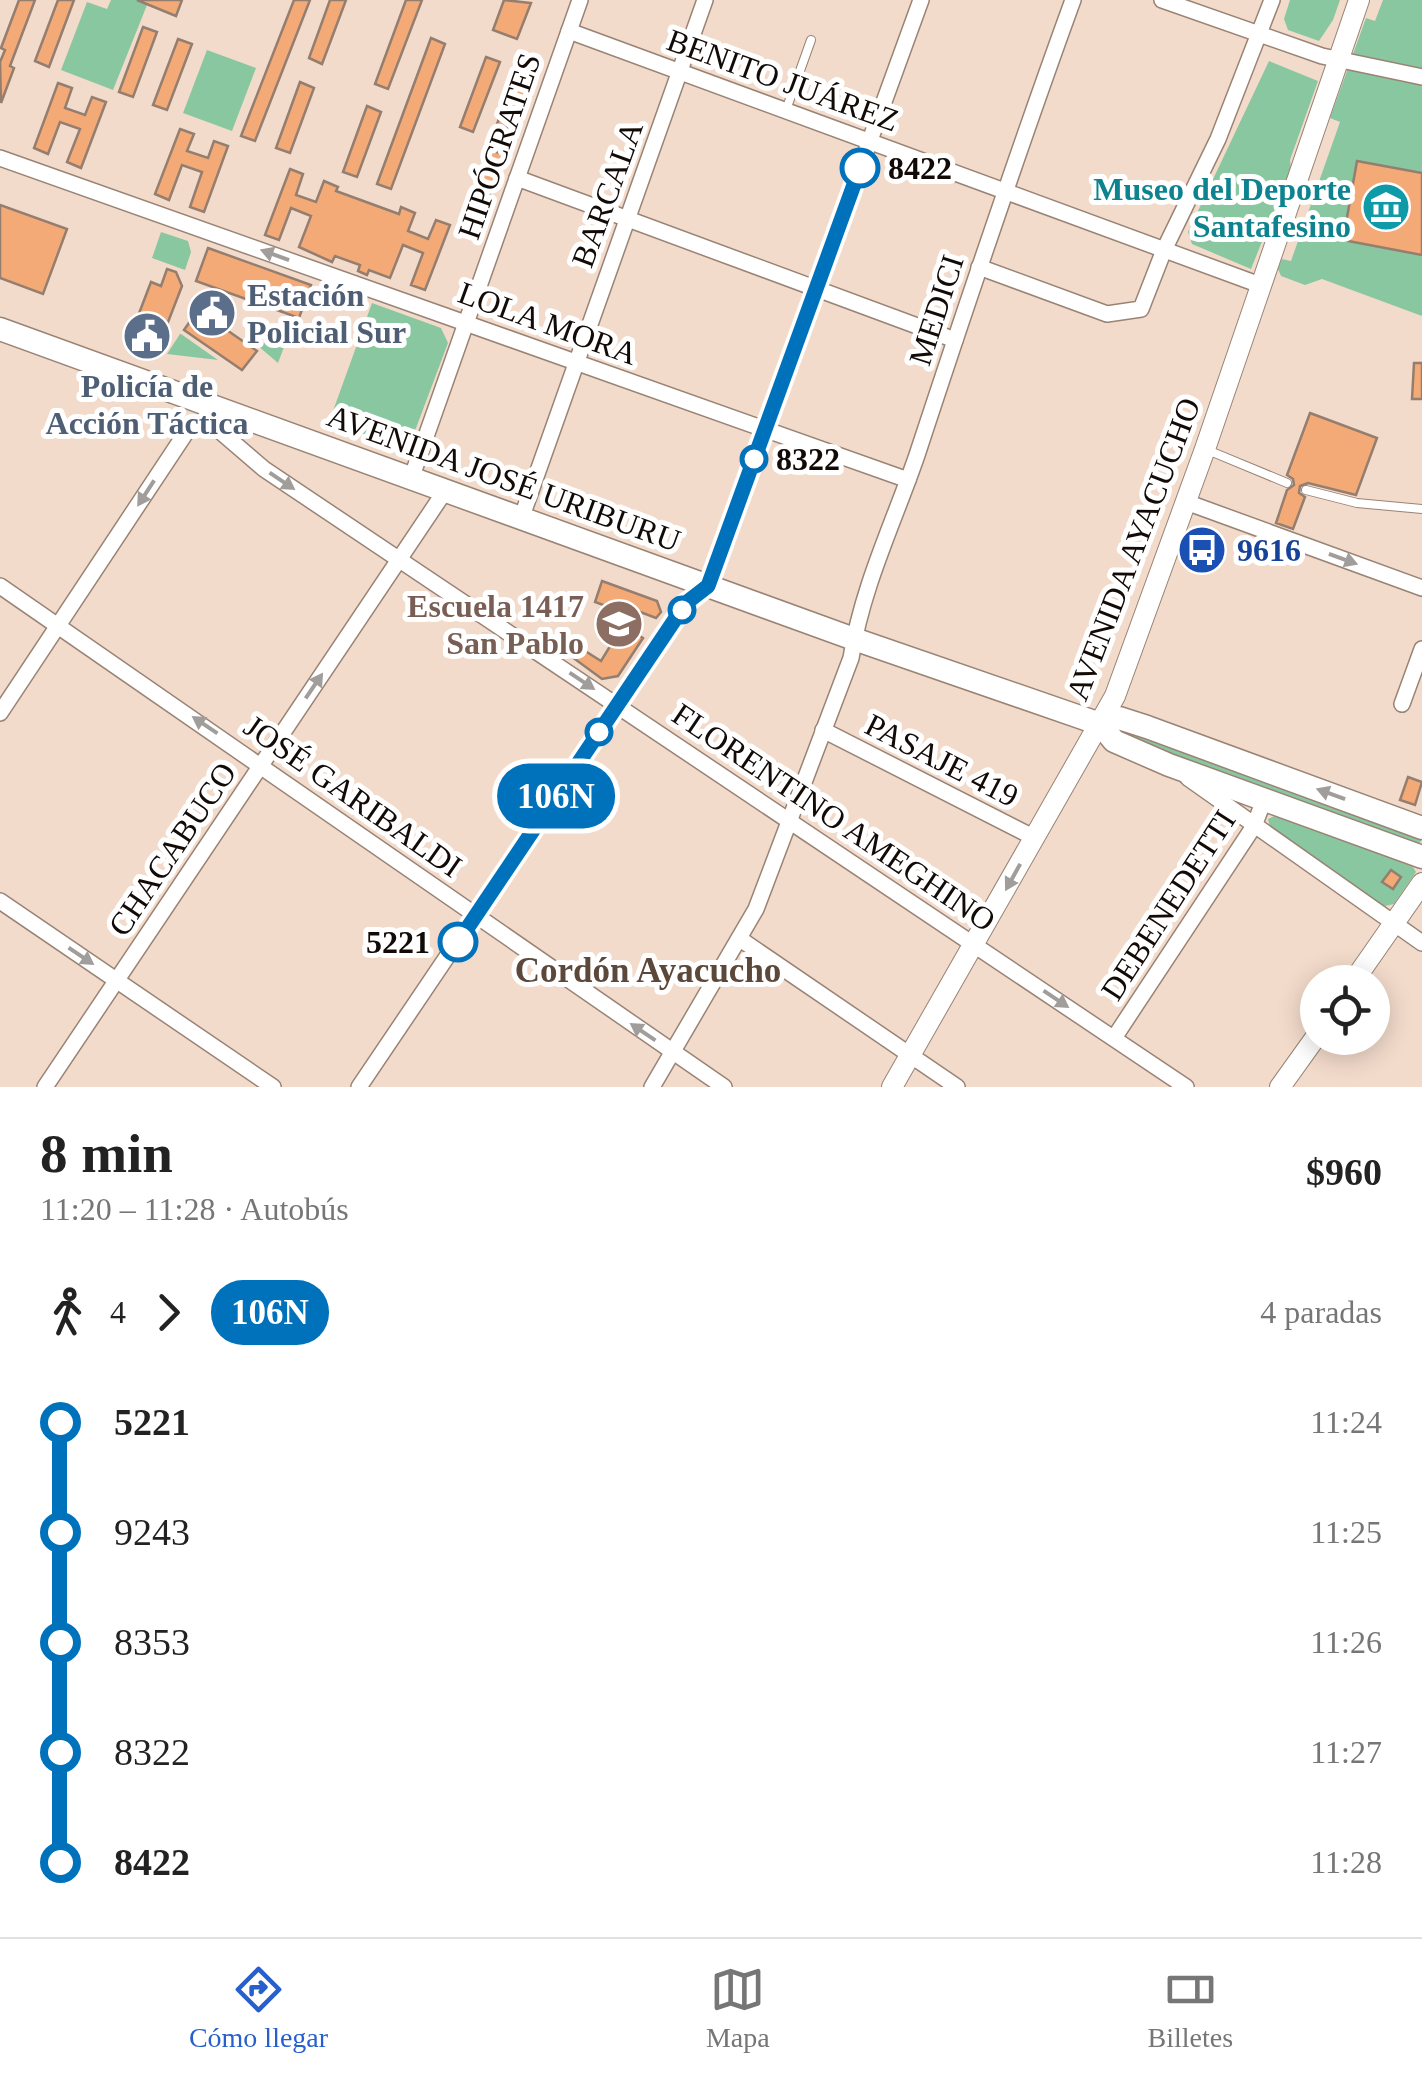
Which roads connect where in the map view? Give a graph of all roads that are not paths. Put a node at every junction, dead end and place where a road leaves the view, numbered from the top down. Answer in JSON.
{"nodes":[{"id":1,"x":580,"y":0,"type":"edge"},
{"id":2,"x":705,"y":0,"type":"edge"},
{"id":3,"x":921,"y":0,"type":"edge"},
{"id":4,"x":1072,"y":0,"type":"edge"},
{"id":5,"x":1162,"y":0,"type":"edge"},
{"id":6,"x":1272,"y":0,"type":"edge"},
{"id":7,"x":1359,"y":0,"type":"edge"},
{"id":8,"x":569,"y":31,"type":"junction"},
{"id":9,"x":1259,"y":34,"type":"junction"},
{"id":10,"x":811,"y":40,"type":"dead end"},
{"id":11,"x":1338,"y":60,"type":"junction"},
{"id":12,"x":679,"y":72,"type":"junction"},
{"id":13,"x":1422,"y":76,"type":"edge"},
{"id":14,"x":786,"y":110,"type":"junction"},
{"id":15,"x":870,"y":141,"type":"junction"},
{"id":16,"x":0,"y":158,"type":"edge"},
{"id":17,"x":517,"y":178,"type":"junction"},
{"id":18,"x":1004,"y":191,"type":"junction"},
{"id":19,"x":627,"y":219,"type":"junction"},
{"id":20,"x":1164,"y":250,"type":"junction"},
{"id":21,"x":979,"y":267,"type":"junction"},
{"id":22,"x":1260,"y":286,"type":"junction"},
{"id":23,"x":816,"y":289,"type":"junction"},
{"id":24,"x":466,"y":323,"type":"junction"},
{"id":25,"x":0,"y":329,"type":"edge"},
{"id":26,"x":954,"y":340,"type":"junction"},
{"id":27,"x":576,"y":362,"type":"junction"},
{"id":28,"x":209,"y":413,"type":"junction"},
{"id":29,"x":765,"y":429,"type":"junction"},
{"id":30,"x":1205,"y":449,"type":"junction"},
{"id":31,"x":411,"y":479,"type":"junction"},
{"id":32,"x":908,"y":480,"type":"junction"},
{"id":33,"x":1287,"y":483,"type":"dead end"},
{"id":34,"x":1306,"y":490,"type":"dead end"},
{"id":35,"x":444,"y":492,"type":"junction"},
{"id":36,"x":1186,"y":502,"type":"junction"},
{"id":37,"x":1422,"y":509,"type":"edge"},
{"id":38,"x":521,"y":519,"type":"junction"},
{"id":39,"x":399,"y":559,"type":"junction"},
{"id":40,"x":0,"y":586,"type":"edge"},
{"id":41,"x":708,"y":586,"type":"junction"},
{"id":42,"x":1422,"y":588,"type":"edge"},
{"id":43,"x":59,"y":626,"type":"junction"},
{"id":44,"x":854,"y":638,"type":"junction"},
{"id":45,"x":1422,"y":649,"type":"edge"},
{"id":46,"x":1402,"y":704,"type":"dead end"},
{"id":47,"x":618,"y":705,"type":"junction"},
{"id":48,"x":0,"y":713,"type":"edge"},
{"id":49,"x":1098,"y":728,"type":"junction"},
{"id":50,"x":823,"y":730,"type":"junction"},
{"id":51,"x":262,"y":764,"type":"junction"},
{"id":52,"x":1169,"y":765,"type":"junction"},
{"id":53,"x":1264,"y":800,"type":"junction"},
{"id":54,"x":789,"y":821,"type":"junction"},
{"id":55,"x":1254,"y":826,"type":"junction"},
{"id":56,"x":1422,"y":828,"type":"edge"},
{"id":57,"x":1035,"y":838,"type":"junction"},
{"id":58,"x":1422,"y":858,"type":"edge"},
{"id":59,"x":1422,"y":883,"type":"edge"},
{"id":60,"x":0,"y":901,"type":"edge"},
{"id":61,"x":475,"y":916,"type":"junction"},
{"id":62,"x":1394,"y":924,"type":"junction"},
{"id":63,"x":740,"y":939,"type":"junction"},
{"id":64,"x":1422,"y":943,"type":"edge"},
{"id":65,"x":976,"y":945,"type":"junction"},
{"id":66,"x":1365,"y":965,"type":"edge"},
{"id":67,"x":116,"y":980,"type":"junction"},
{"id":68,"x":1114,"y":1038,"type":"junction"},
{"id":69,"x":672,"y":1052,"type":"junction"},
{"id":70,"x":1303,"y":1055,"type":"edge"},
{"id":71,"x":910,"y":1056,"type":"junction"},
{"id":72,"x":45,"y":1087,"type":"edge"},
{"id":73,"x":273,"y":1087,"type":"edge"},
{"id":74,"x":359,"y":1087,"type":"edge"},
{"id":75,"x":652,"y":1087,"type":"edge"},
{"id":76,"x":724,"y":1087,"type":"edge"},
{"id":77,"x":892,"y":1087,"type":"edge"},
{"id":78,"x":957,"y":1087,"type":"edge"},
{"id":79,"x":1186,"y":1087,"type":"edge"},
{"id":80,"x":1280,"y":1087,"type":"edge"}],
"edges":[{"from":1,"to":8,"type":"street","name":"HIPÓCRATES"},
{"from":2,"to":12,"type":"street","name":"BARCALA"},
{"from":3,"to":15,"type":"street"},
{"from":4,"to":18,"type":"street","name":"MEDICI"},
{"from":5,"to":9,"type":"street"},
{"from":6,"to":9,"type":"street"},
{"from":7,"to":11,"type":"main road","name":"AVENIDA AYACUCHO"},
{"from":8,"to":12,"type":"street","name":"BENITO JUÁREZ"},
{"from":8,"to":17,"type":"street","name":"HIPÓCRATES"},
{"from":9,"to":11,"type":"street"},
{"from":9,"to":20,"type":"street"},
{"from":10,"to":14,"type":"lane"},
{"from":11,"to":13,"type":"street"},
{"from":11,"to":22,"type":"main road","name":"AVENIDA AYACUCHO"},
{"from":12,"to":14,"type":"street","name":"BENITO JUÁREZ"},
{"from":12,"to":19,"type":"street","name":"BARCALA"},
{"from":14,"to":15,"type":"street","name":"BENITO JUÁREZ"},
{"from":15,"to":18,"type":"street","name":"BENITO JUÁREZ"},
{"from":15,"to":23,"type":"street"},
{"from":24,"to":16,"type":"street","name":"LOLA MORA","one_way":true},
{"from":17,"to":19,"type":"street"},
{"from":17,"to":24,"type":"street","name":"HIPÓCRATES"},
{"from":18,"to":20,"type":"street","name":"BENITO JUÁREZ"},
{"from":18,"to":21,"type":"street","name":"MEDICI"},
{"from":19,"to":23,"type":"street"},
{"from":19,"to":27,"type":"street","name":"BARCALA"},
{"from":20,"to":21,"type":"street"},
{"from":20,"to":22,"type":"street","name":"BENITO JUÁREZ"},
{"from":21,"to":26,"type":"street","name":"MEDICI"},
{"from":22,"to":30,"type":"main road","name":"AVENIDA AYACUCHO"},
{"from":23,"to":26,"type":"street"},
{"from":23,"to":29,"type":"street"},
{"from":24,"to":27,"type":"street","name":"LOLA MORA"},
{"from":24,"to":31,"type":"street","name":"HIPÓCRATES"},
{"from":25,"to":28,"type":"main road","name":"AVENIDA JOSÉ URIBURU"},
{"from":26,"to":32,"type":"street","name":"MEDICI"},
{"from":27,"to":29,"type":"street","name":"LOLA MORA"},
{"from":27,"to":38,"type":"street","name":"BARCALA"},
{"from":28,"to":31,"type":"main road","name":"AVENIDA JOSÉ URIBURU"},
{"from":28,"to":39,"type":"street","name":"FLORENTINO AMEGHINO","one_way":true},
{"from":28,"to":43,"type":"street","one_way":true},
{"from":29,"to":32,"type":"street","name":"LOLA MORA"},
{"from":29,"to":41,"type":"street"},
{"from":30,"to":33,"type":"lane"},
{"from":30,"to":36,"type":"main road","name":"AVENIDA AYACUCHO"},
{"from":31,"to":35,"type":"main road","name":"AVENIDA JOSÉ URIBURU"},
{"from":32,"to":44,"type":"street","name":"MEDICI"},
{"from":34,"to":37,"type":"lane"},
{"from":35,"to":38,"type":"main road","name":"AVENIDA JOSÉ URIBURU"},
{"from":35,"to":39,"type":"street","name":"CHACABUCO"},
{"from":36,"to":42,"type":"street","one_way":true},
{"from":36,"to":49,"type":"main road","name":"AVENIDA AYACUCHO"},
{"from":38,"to":41,"type":"main road","name":"AVENIDA JOSÉ URIBURU"},
{"from":39,"to":47,"type":"street","name":"FLORENTINO AMEGHINO","one_way":true},
{"from":51,"to":39,"type":"street","name":"CHACABUCO","one_way":true},
{"from":40,"to":43,"type":"street","name":"JOSÉ GARIBALDI"},
{"from":41,"to":44,"type":"main road","name":"AVENIDA JOSÉ URIBURU"},
{"from":41,"to":47,"type":"street"},
{"from":43,"to":48,"type":"street"},
{"from":51,"to":43,"type":"street","name":"JOSÉ GARIBALDI","one_way":true},
{"from":44,"to":49,"type":"main road","name":"AVENIDA JOSÉ URIBURU"},
{"from":44,"to":50,"type":"street","name":"MEDICI"},
{"from":45,"to":46,"type":"street"},
{"from":47,"to":54,"type":"street","name":"FLORENTINO AMEGHINO"},
{"from":47,"to":61,"type":"street"},
{"from":49,"to":52,"type":"main road","name":"AVENIDA JOSÉ URIBURU"},
{"from":56,"to":49,"type":"main road","name":"AVENIDA JOSÉ URIBURU","one_way":true},
{"from":49,"to":57,"type":"main road","name":"AVENIDA AYACUCHO"},
{"from":50,"to":54,"type":"street","name":"MEDICI"},
{"from":50,"to":57,"type":"street","name":"PASAJE 419"},
{"from":51,"to":61,"type":"street","name":"JOSÉ GARIBALDI"},
{"from":51,"to":67,"type":"street","name":"CHACABUCO"},
{"from":52,"to":53,"type":"main road","name":"AVENIDA JOSÉ URIBURU"},
{"from":52,"to":55,"type":"street"},
{"from":53,"to":55,"type":"street","name":"DEBENEDETTI"},
{"from":53,"to":58,"type":"main road","name":"AVENIDA JOSÉ URIBURU"},
{"from":54,"to":63,"type":"street","name":"MEDICI"},
{"from":54,"to":65,"type":"street","name":"FLORENTINO AMEGHINO"},
{"from":55,"to":62,"type":"street"},
{"from":55,"to":68,"type":"street","name":"DEBENEDETTI"},
{"from":57,"to":65,"type":"main road","name":"AVENIDA AYACUCHO","one_way":true},
{"from":59,"to":62,"type":"main road"},
{"from":60,"to":67,"type":"street","one_way":true},
{"from":69,"to":61,"type":"street","name":"JOSÉ GARIBALDI","one_way":true},
{"from":61,"to":74,"type":"street"},
{"from":62,"to":64,"type":"street"},
{"from":62,"to":66,"type":"main road"},
{"from":63,"to":69,"type":"street","name":"MEDICI"},
{"from":63,"to":71,"type":"street"},
{"from":65,"to":68,"type":"street","name":"FLORENTINO AMEGHINO","one_way":true},
{"from":65,"to":71,"type":"main road","name":"AVENIDA AYACUCHO"},
{"from":67,"to":72,"type":"street","name":"CHACABUCO"},
{"from":67,"to":73,"type":"street"},
{"from":68,"to":79,"type":"street","name":"FLORENTINO AMEGHINO"},
{"from":69,"to":75,"type":"street","name":"MEDICI"},
{"from":69,"to":76,"type":"street","name":"JOSÉ GARIBALDI"},
{"from":70,"to":80,"type":"main road"},
{"from":71,"to":77,"type":"main road","name":"AVENIDA AYACUCHO"},
{"from":71,"to":78,"type":"street"}]}
